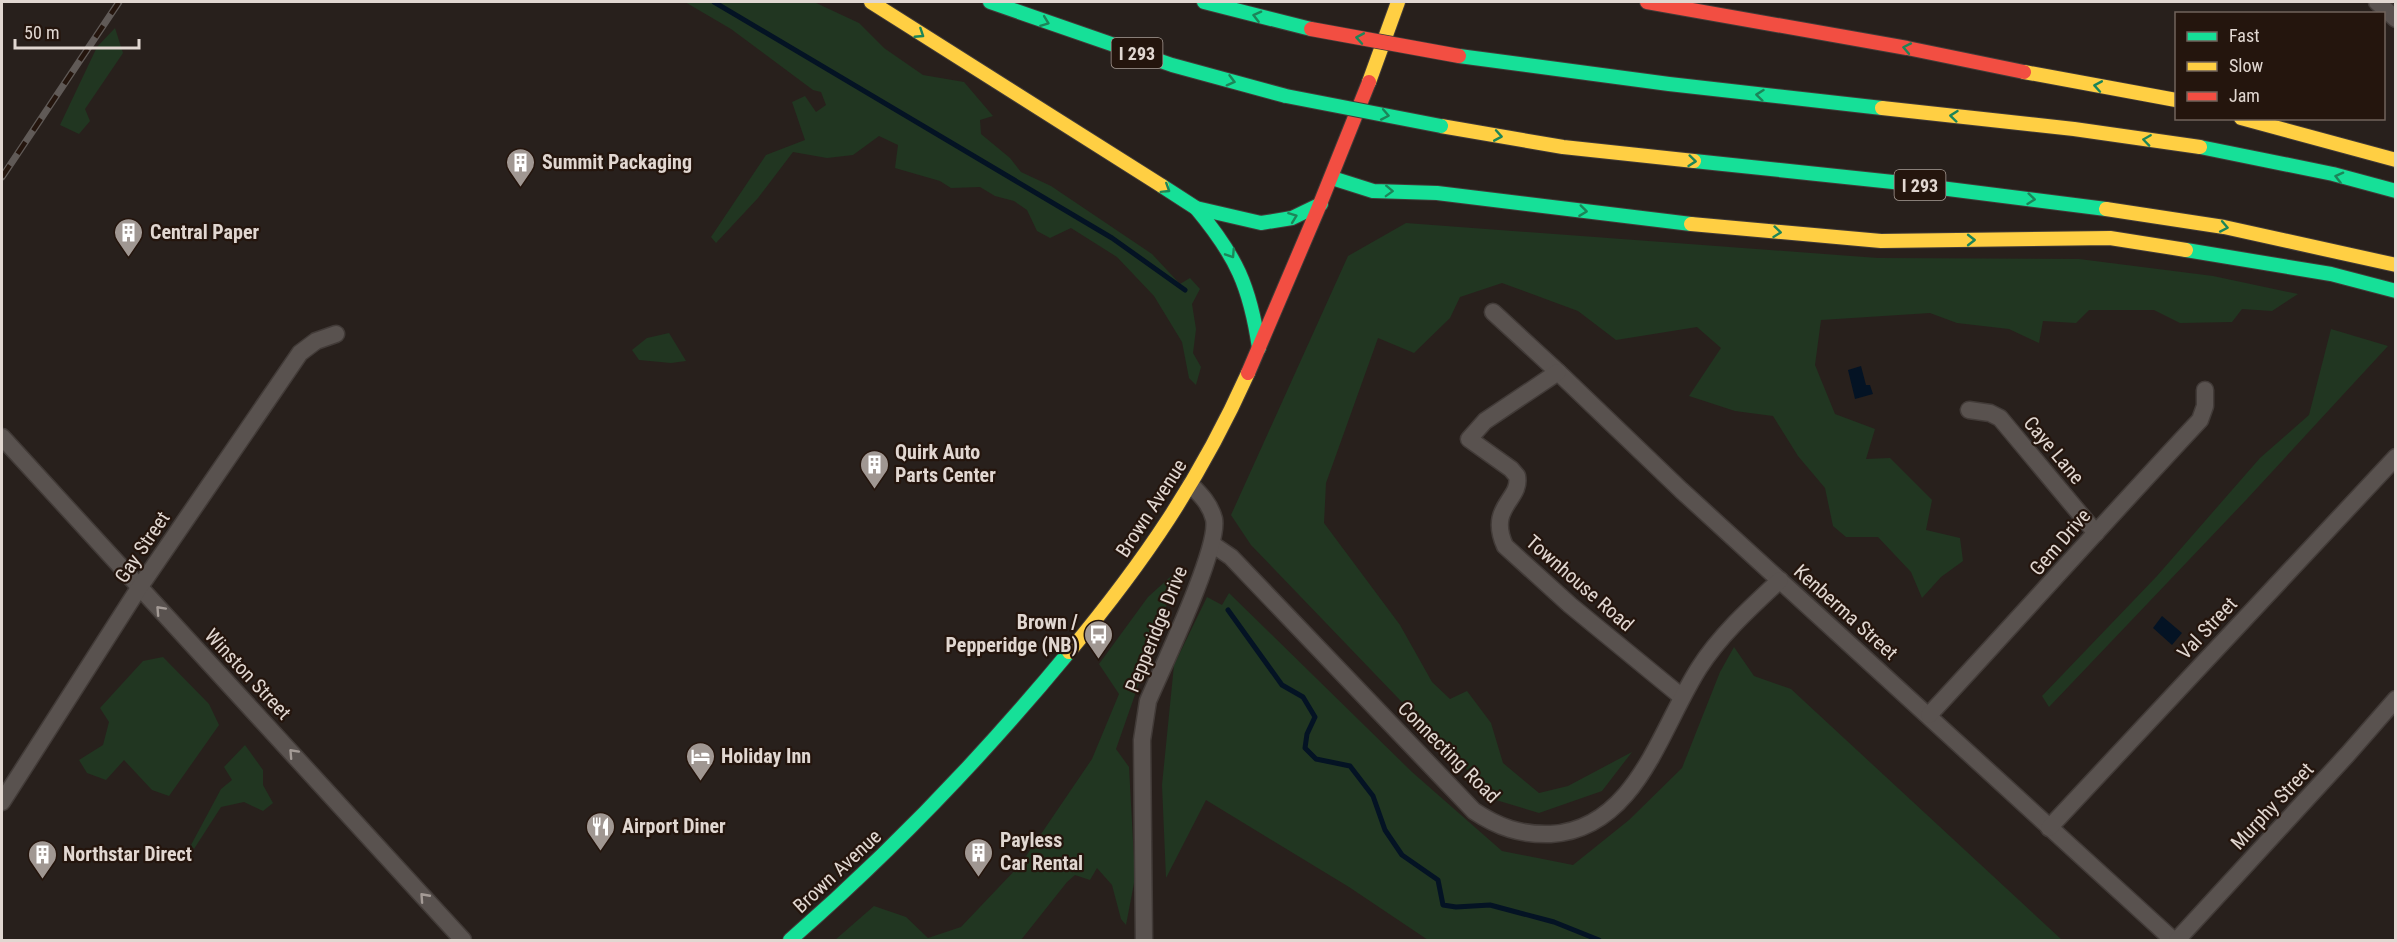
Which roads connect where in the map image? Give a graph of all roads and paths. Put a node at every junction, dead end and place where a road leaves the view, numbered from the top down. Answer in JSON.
{"nodes":[{"id":1,"x":871,"y":2,"type":"edge"},
{"id":2,"x":990,"y":2,"type":"edge"},
{"id":3,"x":1204,"y":2,"type":"edge"},
{"id":4,"x":1398,"y":2,"type":"edge"},
{"id":5,"x":1647,"y":2,"type":"edge"},
{"id":6,"x":2377,"y":2,"type":"edge"},
{"id":7,"x":2396,"y":19,"type":"edge"},
{"id":8,"x":2175,"y":100,"type":"edge"},
{"id":9,"x":2248,"y":120,"type":"edge"},
{"id":10,"x":2396,"y":160,"type":"edge"},
{"id":11,"x":1332,"y":178,"type":"junction"},
{"id":12,"x":2396,"y":191,"type":"edge"},
{"id":13,"x":1321,"y":204,"type":"junction"},
{"id":14,"x":1196,"y":208,"type":"junction"},
{"id":15,"x":2396,"y":265,"type":"edge"},
{"id":16,"x":2396,"y":291,"type":"edge"},
{"id":17,"x":1493,"y":312,"type":"dead end"},
{"id":18,"x":336,"y":334,"type":"dead end"},
{"id":19,"x":1259,"y":348,"type":"junction"},
{"id":20,"x":1558,"y":372,"type":"junction"},
{"id":21,"x":2205,"y":390,"type":"dead end"},
{"id":22,"x":1969,"y":410,"type":"dead end"},
{"id":23,"x":2,"y":437,"type":"edge"},
{"id":24,"x":2396,"y":457,"type":"edge"},
{"id":25,"x":1191,"y":485,"type":"junction"},
{"id":26,"x":2096,"y":533,"type":"junction"},
{"id":27,"x":1212,"y":544,"type":"junction"},
{"id":28,"x":1780,"y":580,"type":"junction"},
{"id":29,"x":140,"y":588,"type":"junction"},
{"id":30,"x":1682,"y":697,"type":"junction"},
{"id":31,"x":2394,"y":704,"type":"edge"},
{"id":32,"x":1929,"y":715,"type":"junction"},
{"id":33,"x":2,"y":802,"type":"edge"},
{"id":34,"x":2049,"y":828,"type":"junction"},
{"id":35,"x":463,"y":940,"type":"edge"},
{"id":36,"x":790,"y":940,"type":"edge"},
{"id":37,"x":1149,"y":940,"type":"edge"},
{"id":38,"x":2175,"y":940,"type":"edge"}],
"edges":[{"from":1,"to":14,"type":"main road","one_way":true},
{"from":2,"to":15,"type":"main road","number":"I 293","one_way":true,"bridge":true},
{"from":12,"to":3,"type":"main road","one_way":true,"bridge":true},
{"from":4,"to":11,"type":"main road","name":"Brown Avenue"},
{"from":8,"to":5,"type":"main road","one_way":true},
{"from":6,"to":7,"type":"street"},
{"from":9,"to":10,"type":"main road"},
{"from":11,"to":13,"type":"main road","name":"Brown Avenue"},
{"from":11,"to":16,"type":"main road","one_way":true},
{"from":14,"to":13,"type":"main road","one_way":true},
{"from":13,"to":19,"type":"main road","name":"Brown Avenue"},
{"from":14,"to":19,"type":"main road","one_way":true},
{"from":17,"to":20,"type":"street","name":"Kenberma Street"},
{"from":18,"to":29,"type":"street","name":"Gay Street"},
{"from":19,"to":25,"type":"main road","name":"Brown Avenue"},
{"from":20,"to":28,"type":"street","name":"Kenberma Street"},
{"from":20,"to":30,"type":"street","name":"Townhouse Road"},
{"from":21,"to":26,"type":"street","name":"Gem Drive"},
{"from":22,"to":26,"type":"street","name":"Caye Lane"},
{"from":23,"to":29,"type":"street","name":"Winston Street"},
{"from":24,"to":34,"type":"street","name":"Val Street"},
{"from":25,"to":27,"type":"street","name":"Pepperidge Drive"},
{"from":25,"to":36,"type":"main road","name":"Brown Avenue"},
{"from":26,"to":32,"type":"street","name":"Gem Drive"},
{"from":27,"to":30,"type":"street","name":"Connecting Road"},
{"from":27,"to":37,"type":"street","name":"Pepperidge Drive"},
{"from":28,"to":30,"type":"street","name":"Connecting Road"},
{"from":28,"to":32,"type":"street","name":"Kenberma Street"},
{"from":29,"to":33,"type":"street","name":"Gay Street"},
{"from":35,"to":29,"type":"street","name":"Winston Street","one_way":true},
{"from":31,"to":38,"type":"street","name":"Murphy Street"},
{"from":32,"to":34,"type":"street","name":"Kenberma Street"},
{"from":34,"to":38,"type":"street","name":"Kenberma Street"}]}
